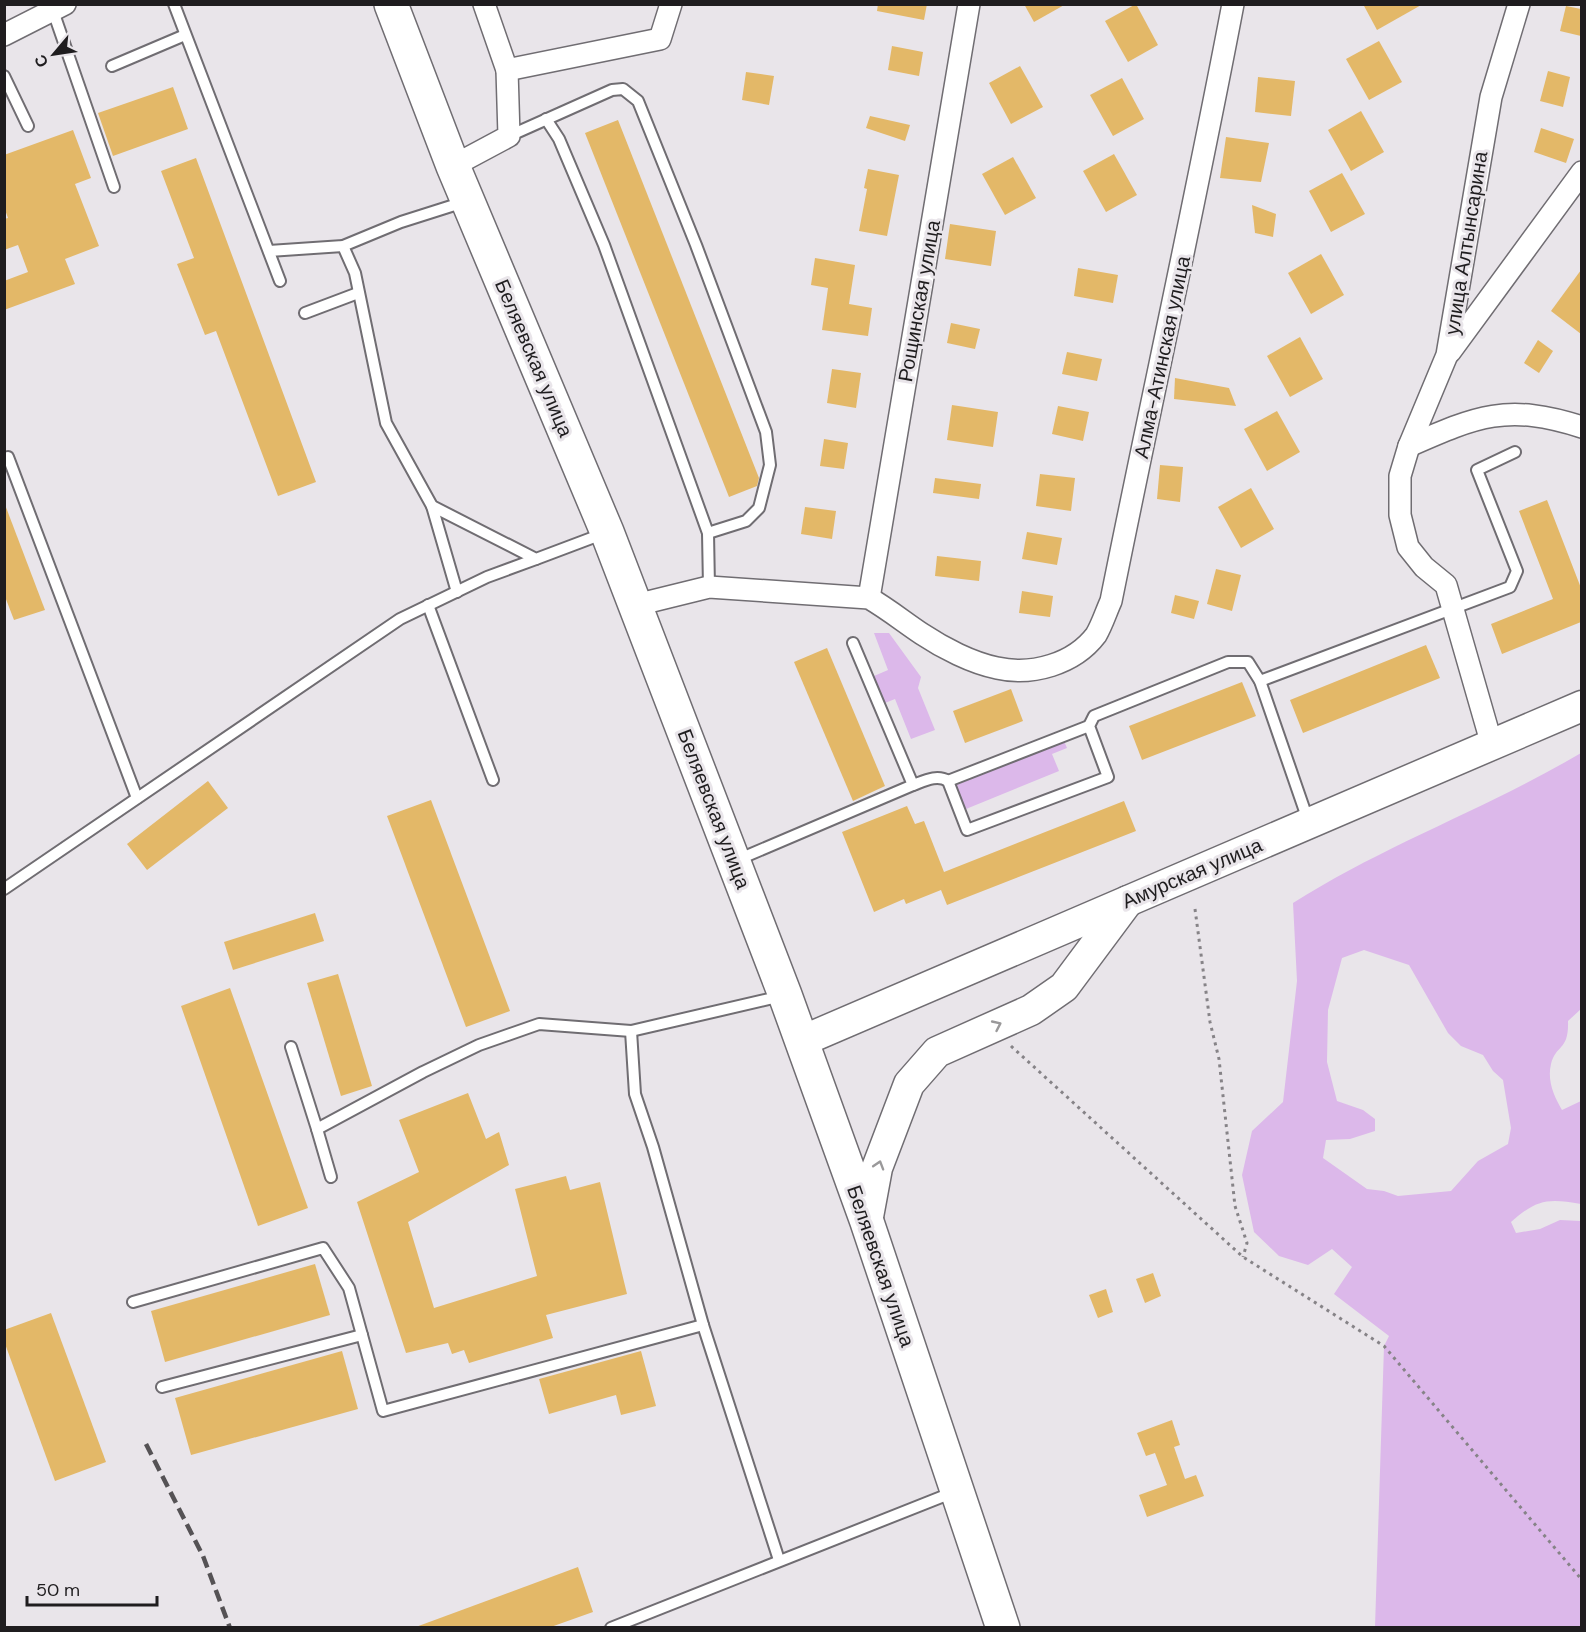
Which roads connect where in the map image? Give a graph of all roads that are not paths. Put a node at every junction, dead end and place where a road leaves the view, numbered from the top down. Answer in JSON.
{"nodes":[{"id":1,"x":174,"y":4,"type":"edge"},
{"id":2,"x":391,"y":4,"type":"edge"},
{"id":3,"x":484,"y":4,"type":"edge"},
{"id":4,"x":671,"y":4,"type":"edge"},
{"id":5,"x":969,"y":4,"type":"edge"},
{"id":6,"x":1233,"y":4,"type":"edge"},
{"id":7,"x":1519,"y":4,"type":"edge"},
{"id":8,"x":59,"y":8,"type":"edge"},
{"id":9,"x":4,"y":35,"type":"edge"},
{"id":10,"x":185,"y":35,"type":"junction"},
{"id":11,"x":112,"y":66,"type":"dead end"},
{"id":12,"x":507,"y":70,"type":"junction"},
{"id":13,"x":4,"y":76,"type":"edge"},
{"id":14,"x":546,"y":119,"type":"junction"},
{"id":15,"x":28,"y":126,"type":"dead end"},
{"id":16,"x":509,"y":136,"type":"junction"},
{"id":17,"x":453,"y":166,"type":"junction"},
{"id":18,"x":1581,"y":172,"type":"edge"},
{"id":19,"x":114,"y":187,"type":"dead end"},
{"id":20,"x":467,"y":201,"type":"junction"},
{"id":21,"x":343,"y":246,"type":"junction"},
{"id":22,"x":268,"y":251,"type":"junction"},
{"id":23,"x":279,"y":281,"type":"dead end"},
{"id":24,"x":358,"y":293,"type":"junction"},
{"id":25,"x":305,"y":313,"type":"dead end"},
{"id":26,"x":1447,"y":355,"type":"junction"},
{"id":27,"x":1581,"y":427,"type":"edge"},
{"id":28,"x":1408,"y":446,"type":"junction"},
{"id":29,"x":1515,"y":452,"type":"dead end"},
{"id":30,"x":8,"y":457,"type":"dead end"},
{"id":31,"x":432,"y":506,"type":"junction"},
{"id":32,"x":607,"y":532,"type":"junction"},
{"id":33,"x":708,"y":533,"type":"junction"},
{"id":34,"x":536,"y":559,"type":"junction"},
{"id":35,"x":709,"y":587,"type":"junction"},
{"id":36,"x":457,"y":592,"type":"junction"},
{"id":37,"x":869,"y":598,"type":"junction"},
{"id":38,"x":428,"y":604,"type":"junction"},
{"id":39,"x":636,"y":605,"type":"junction"},
{"id":40,"x":1454,"y":609,"type":"junction"},
{"id":41,"x":853,"y":643,"type":"dead end"},
{"id":42,"x":1260,"y":681,"type":"junction"},
{"id":43,"x":1581,"y":706,"type":"edge"},
{"id":44,"x":1089,"y":726,"type":"junction"},
{"id":45,"x":1492,"y":745,"type":"junction"},
{"id":46,"x":493,"y":780,"type":"dead end"},
{"id":47,"x":948,"y":781,"type":"junction"},
{"id":48,"x":913,"y":785,"type":"junction"},
{"id":49,"x":138,"y":798,"type":"junction"},
{"id":50,"x":1310,"y":824,"type":"junction"},
{"id":51,"x":734,"y":861,"type":"junction"},
{"id":52,"x":4,"y":889,"type":"edge"},
{"id":53,"x":1131,"y":898,"type":"junction"},
{"id":54,"x":785,"y":996,"type":"junction"},
{"id":55,"x":631,"y":1031,"type":"junction"},
{"id":56,"x":802,"y":1041,"type":"junction"},
{"id":57,"x":291,"y":1047,"type":"dead end"},
{"id":58,"x":317,"y":1129,"type":"junction"},
{"id":59,"x":331,"y":1177,"type":"dead end"},
{"id":60,"x":867,"y":1222,"type":"junction"},
{"id":61,"x":133,"y":1302,"type":"dead end"},
{"id":62,"x":703,"y":1325,"type":"junction"},
{"id":63,"x":362,"y":1335,"type":"junction"},
{"id":64,"x":162,"y":1387,"type":"dead end"},
{"id":65,"x":957,"y":1490,"type":"junction"},
{"id":66,"x":780,"y":1560,"type":"junction"},
{"id":67,"x":611,"y":1628,"type":"edge"},
{"id":68,"x":1003,"y":1628,"type":"edge"}],
"edges":[{"from":1,"to":10,"type":"lane"},
{"from":2,"to":17,"type":"main road","name":"Беляевская улица"},
{"from":3,"to":12,"type":"street"},
{"from":4,"to":12,"type":"street"},
{"from":5,"to":37,"type":"street","name":"Рощинская улица"},
{"from":6,"to":37,"type":"street","name":"Алма-Атинская улица"},
{"from":7,"to":26,"type":"street","name":"улица Алтынсарина"},
{"from":8,"to":9,"type":"street"},
{"from":8,"to":19,"type":"lane"},
{"from":10,"to":11,"type":"lane"},
{"from":10,"to":22,"type":"lane"},
{"from":12,"to":16,"type":"street"},
{"from":13,"to":15,"type":"lane"},
{"from":14,"to":16,"type":"lane"},
{"from":14,"to":33,"type":"lane"},
{"from":14,"to":33,"type":"lane"},
{"from":16,"to":17,"type":"street"},
{"from":17,"to":20,"type":"main road","name":"Беляевская улица"},
{"from":18,"to":26,"type":"street"},
{"from":20,"to":21,"type":"lane"},
{"from":20,"to":32,"type":"main road","name":"Беляевская улица"},
{"from":21,"to":22,"type":"lane"},
{"from":21,"to":24,"type":"lane"},
{"from":22,"to":23,"type":"lane"},
{"from":24,"to":25,"type":"lane"},
{"from":24,"to":31,"type":"lane"},
{"from":26,"to":28,"type":"street","name":"улица Алтынсарина"},
{"from":27,"to":28,"type":"street"},
{"from":28,"to":40,"type":"street","name":"улица Алтынсарина"},
{"from":29,"to":40,"type":"lane"},
{"from":30,"to":49,"type":"lane"},
{"from":31,"to":34,"type":"lane"},
{"from":31,"to":36,"type":"lane"},
{"from":32,"to":34,"type":"lane"},
{"from":32,"to":39,"type":"main road","name":"Беляевская улица"},
{"from":33,"to":35,"type":"lane"},
{"from":34,"to":36,"type":"lane"},
{"from":35,"to":37,"type":"street"},
{"from":35,"to":39,"type":"street"},
{"from":36,"to":38,"type":"lane"},
{"from":38,"to":46,"type":"lane"},
{"from":38,"to":49,"type":"lane"},
{"from":39,"to":51,"type":"main road","name":"Беляевская улица"},
{"from":40,"to":42,"type":"lane"},
{"from":40,"to":45,"type":"street","name":"улица Алтынсарина"},
{"from":41,"to":48,"type":"lane"},
{"from":42,"to":44,"type":"lane"},
{"from":42,"to":50,"type":"lane"},
{"from":43,"to":45,"type":"street","name":"Амурская улица"},
{"from":44,"to":47,"type":"lane"},
{"from":44,"to":47,"type":"lane"},
{"from":45,"to":50,"type":"street","name":"Амурская улица"},
{"from":47,"to":48,"type":"lane"},
{"from":48,"to":51,"type":"lane"},
{"from":49,"to":52,"type":"lane"},
{"from":50,"to":53,"type":"street","name":"Амурская улица"},
{"from":51,"to":54,"type":"main road","name":"Беляевская улица"},
{"from":53,"to":56,"type":"street","name":"Амурская улица"},
{"from":60,"to":53,"type":"street","one_way":true},
{"from":54,"to":55,"type":"lane"},
{"from":54,"to":56,"type":"main road","name":"Беляевская улица"},
{"from":55,"to":58,"type":"lane"},
{"from":55,"to":62,"type":"lane"},
{"from":56,"to":60,"type":"main road","name":"Беляевская улица"},
{"from":57,"to":58,"type":"lane"},
{"from":58,"to":59,"type":"lane"},
{"from":60,"to":65,"type":"main road","name":"Беляевская улица"},
{"from":61,"to":63,"type":"lane"},
{"from":62,"to":63,"type":"lane"},
{"from":62,"to":66,"type":"lane"},
{"from":63,"to":64,"type":"lane"},
{"from":65,"to":66,"type":"lane"},
{"from":65,"to":68,"type":"main road","name":"Беляевская улица"},
{"from":66,"to":67,"type":"lane"}]}
